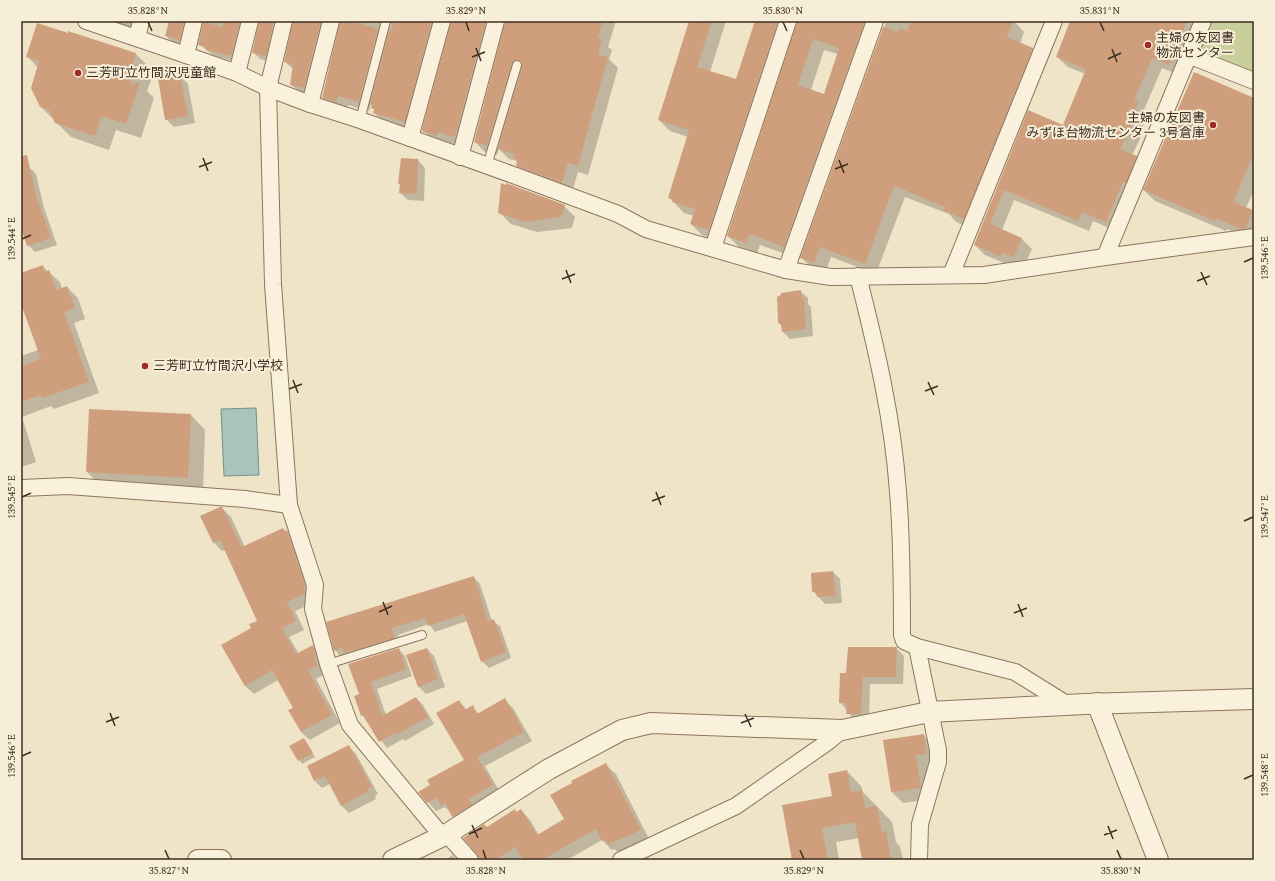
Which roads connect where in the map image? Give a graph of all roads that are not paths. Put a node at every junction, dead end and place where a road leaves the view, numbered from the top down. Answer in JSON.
{"nodes":[{"id":1,"x":141,"y":21,"type":"edge"},
{"id":2,"x":194,"y":21,"type":"edge"},
{"id":3,"x":250,"y":21,"type":"edge"},
{"id":4,"x":284,"y":21,"type":"edge"},
{"id":5,"x":331,"y":21,"type":"edge"},
{"id":6,"x":386,"y":21,"type":"edge"},
{"id":7,"x":442,"y":21,"type":"edge"},
{"id":8,"x":496,"y":21,"type":"edge"},
{"id":9,"x":788,"y":21,"type":"edge"},
{"id":10,"x":875,"y":21,"type":"edge"},
{"id":11,"x":1054,"y":21,"type":"edge"},
{"id":12,"x":1202,"y":21,"type":"edge"},
{"id":13,"x":90,"y":22,"type":"edge"},
{"id":14,"x":137,"y":38,"type":"junction"},
{"id":15,"x":186,"y":54,"type":"junction"},
{"id":16,"x":1188,"y":55,"type":"junction"},
{"id":17,"x":517,"y":65,"type":"dead end"},
{"id":18,"x":238,"y":73,"type":"junction"},
{"id":19,"x":1254,"y":81,"type":"edge"},
{"id":20,"x":268,"y":88,"type":"junction"},
{"id":21,"x":310,"y":104,"type":"junction"},
{"id":22,"x":360,"y":120,"type":"junction"},
{"id":23,"x":410,"y":138,"type":"junction"},
{"id":24,"x":460,"y":157,"type":"junction"},
{"id":25,"x":487,"y":166,"type":"junction"},
{"id":26,"x":1254,"y":237,"type":"edge"},
{"id":27,"x":713,"y":248,"type":"junction"},
{"id":28,"x":1105,"y":257,"type":"junction"},
{"id":29,"x":786,"y":270,"type":"junction"},
{"id":30,"x":952,"y":275,"type":"junction"},
{"id":31,"x":858,"y":276,"type":"junction"},
{"id":32,"x":21,"y":488,"type":"edge"},
{"id":33,"x":288,"y":505,"type":"junction"},
{"id":34,"x":422,"y":635,"type":"dead end"},
{"id":35,"x":917,"y":647,"type":"junction"},
{"id":36,"x":328,"y":664,"type":"junction"},
{"id":37,"x":1254,"y":699,"type":"edge"},
{"id":38,"x":1097,"y":703,"type":"junction"},
{"id":39,"x":1068,"y":705,"type":"junction"},
{"id":40,"x":929,"y":712,"type":"junction"},
{"id":41,"x":842,"y":730,"type":"junction"},
{"id":42,"x":445,"y":835,"type":"junction"},
{"id":43,"x":198,"y":860,"type":"edge"},
{"id":44,"x":221,"y":860,"type":"edge"},
{"id":45,"x":393,"y":860,"type":"edge"},
{"id":46,"x":470,"y":860,"type":"edge"},
{"id":47,"x":621,"y":860,"type":"edge"},
{"id":48,"x":919,"y":860,"type":"edge"},
{"id":49,"x":1158,"y":860,"type":"edge"}],
"edges":[{"from":1,"to":14,"type":"street"},
{"from":2,"to":15,"type":"street"},
{"from":3,"to":18,"type":"street"},
{"from":4,"to":20,"type":"street"},
{"from":5,"to":21,"type":"street"},
{"from":6,"to":22,"type":"lane"},
{"from":7,"to":23,"type":"street"},
{"from":8,"to":24,"type":"street"},
{"from":9,"to":27,"type":"street"},
{"from":10,"to":29,"type":"street"},
{"from":11,"to":30,"type":"street"},
{"from":12,"to":16,"type":"street"},
{"from":13,"to":14,"type":"street"},
{"from":14,"to":15,"type":"street"},
{"from":15,"to":18,"type":"street"},
{"from":16,"to":19,"type":"street"},
{"from":16,"to":28,"type":"street"},
{"from":17,"to":25,"type":"lane"},
{"from":18,"to":20,"type":"street"},
{"from":20,"to":21,"type":"street"},
{"from":20,"to":33,"type":"street"},
{"from":21,"to":22,"type":"street"},
{"from":22,"to":23,"type":"street"},
{"from":23,"to":24,"type":"street"},
{"from":24,"to":25,"type":"street"},
{"from":25,"to":27,"type":"street"},
{"from":26,"to":28,"type":"street"},
{"from":27,"to":29,"type":"street"},
{"from":28,"to":30,"type":"street"},
{"from":29,"to":31,"type":"street"},
{"from":30,"to":31,"type":"street"},
{"from":31,"to":35,"type":"street"},
{"from":32,"to":33,"type":"street"},
{"from":33,"to":36,"type":"street"},
{"from":34,"to":36,"type":"lane"},
{"from":35,"to":39,"type":"street"},
{"from":35,"to":40,"type":"street"},
{"from":36,"to":42,"type":"street"},
{"from":37,"to":38,"type":"street"},
{"from":38,"to":39,"type":"street"},
{"from":38,"to":49,"type":"street"},
{"from":39,"to":40,"type":"street"},
{"from":40,"to":41,"type":"street"},
{"from":40,"to":48,"type":"street"},
{"from":41,"to":42,"type":"street"},
{"from":41,"to":47,"type":"street"},
{"from":42,"to":45,"type":"street"},
{"from":42,"to":46,"type":"street"},
{"from":43,"to":44,"type":"street"}]}
